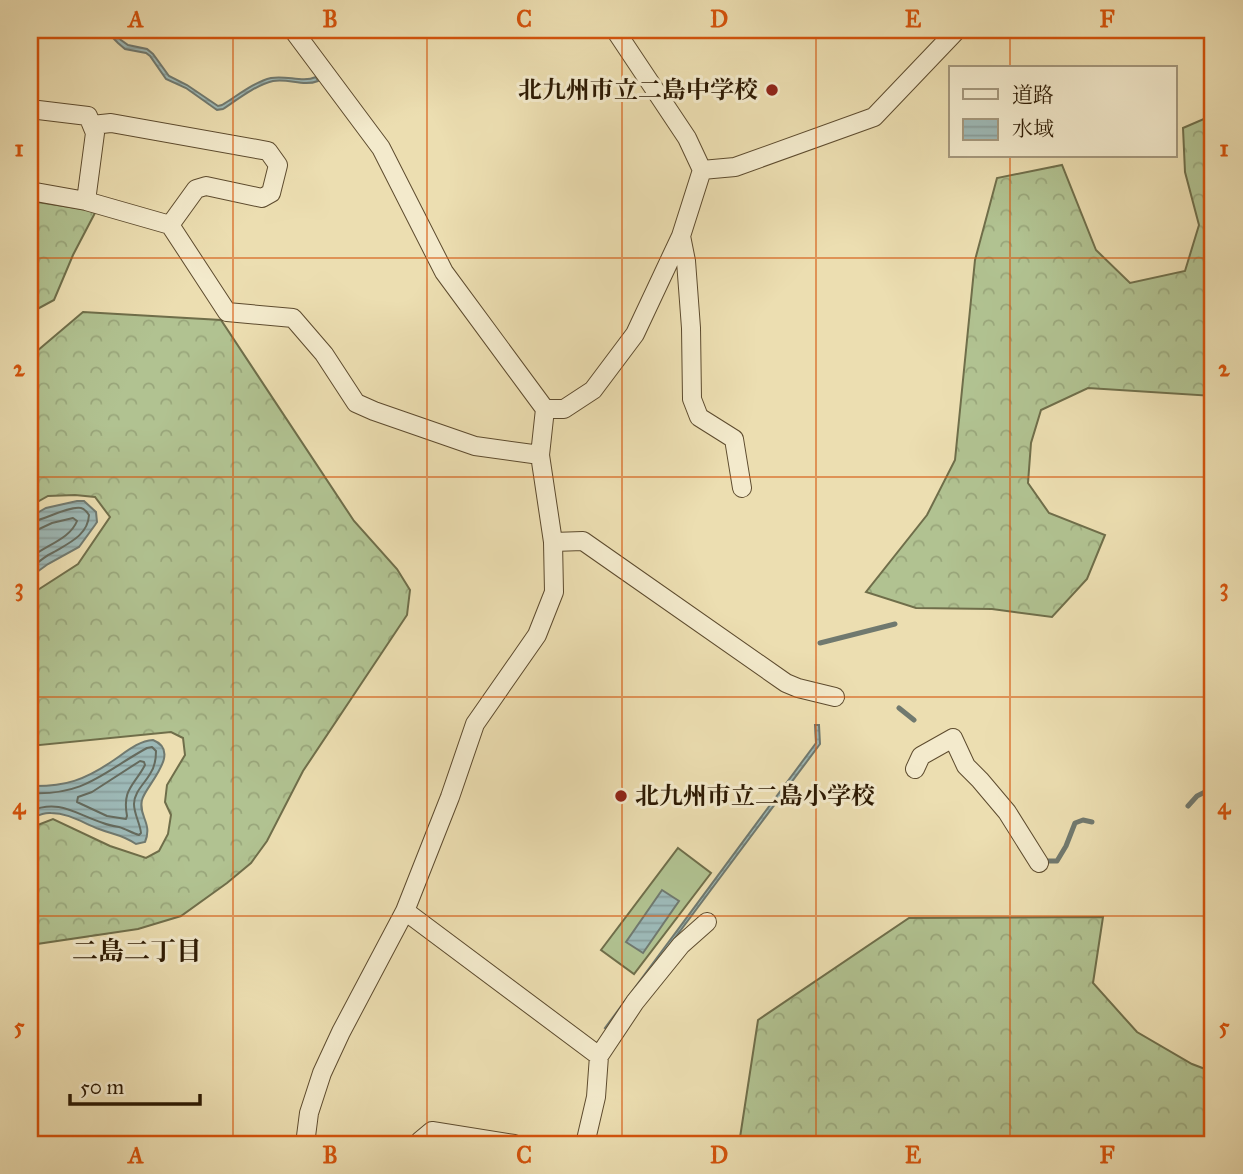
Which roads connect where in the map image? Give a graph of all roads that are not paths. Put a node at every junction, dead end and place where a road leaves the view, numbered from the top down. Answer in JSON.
{"nodes":[{"id":1,"x":293,"y":30,"type":"edge"},
{"id":2,"x":615,"y":30,"type":"edge"},
{"id":3,"x":957,"y":30,"type":"edge"},
{"id":4,"x":30,"y":108,"type":"edge"},
{"id":5,"x":92,"y":125,"type":"junction"},
{"id":6,"x":702,"y":170,"type":"junction"},
{"id":7,"x":30,"y":191,"type":"edge"},
{"id":8,"x":86,"y":201,"type":"junction"},
{"id":9,"x":170,"y":225,"type":"junction"},
{"id":10,"x":681,"y":236,"type":"junction"},
{"id":11,"x":545,"y":409,"type":"junction"},
{"id":12,"x":540,"y":455,"type":"junction"},
{"id":13,"x":742,"y":488,"type":"dead end"},
{"id":14,"x":553,"y":542,"type":"junction"},
{"id":15,"x":835,"y":697,"type":"dead end"},
{"id":16,"x":915,"y":769,"type":"dead end"},
{"id":17,"x":1039,"y":863,"type":"dead end"},
{"id":18,"x":405,"y":911,"type":"junction"},
{"id":19,"x":707,"y":922,"type":"dead end"},
{"id":20,"x":599,"y":1056,"type":"junction"},
{"id":21,"x":305,"y":1144,"type":"edge"},
{"id":22,"x":419,"y":1144,"type":"edge"},
{"id":23,"x":514,"y":1144,"type":"edge"},
{"id":24,"x":585,"y":1144,"type":"edge"}],
"edges":[{"from":1,"to":11,"type":"street"},
{"from":2,"to":6,"type":"street"},
{"from":3,"to":6,"type":"street"},
{"from":4,"to":5,"type":"street"},
{"from":5,"to":8,"type":"street"},
{"from":5,"to":9,"type":"street"},
{"from":6,"to":10,"type":"street"},
{"from":7,"to":8,"type":"street"},
{"from":8,"to":9,"type":"street"},
{"from":9,"to":12,"type":"street"},
{"from":10,"to":11,"type":"street"},
{"from":10,"to":13,"type":"street"},
{"from":11,"to":12,"type":"street"},
{"from":12,"to":14,"type":"street"},
{"from":14,"to":15,"type":"street"},
{"from":14,"to":18,"type":"street"},
{"from":16,"to":17,"type":"street"},
{"from":18,"to":20,"type":"street"},
{"from":18,"to":21,"type":"street"},
{"from":19,"to":20,"type":"street"},
{"from":20,"to":24,"type":"street"},
{"from":22,"to":23,"type":"street"}]}
